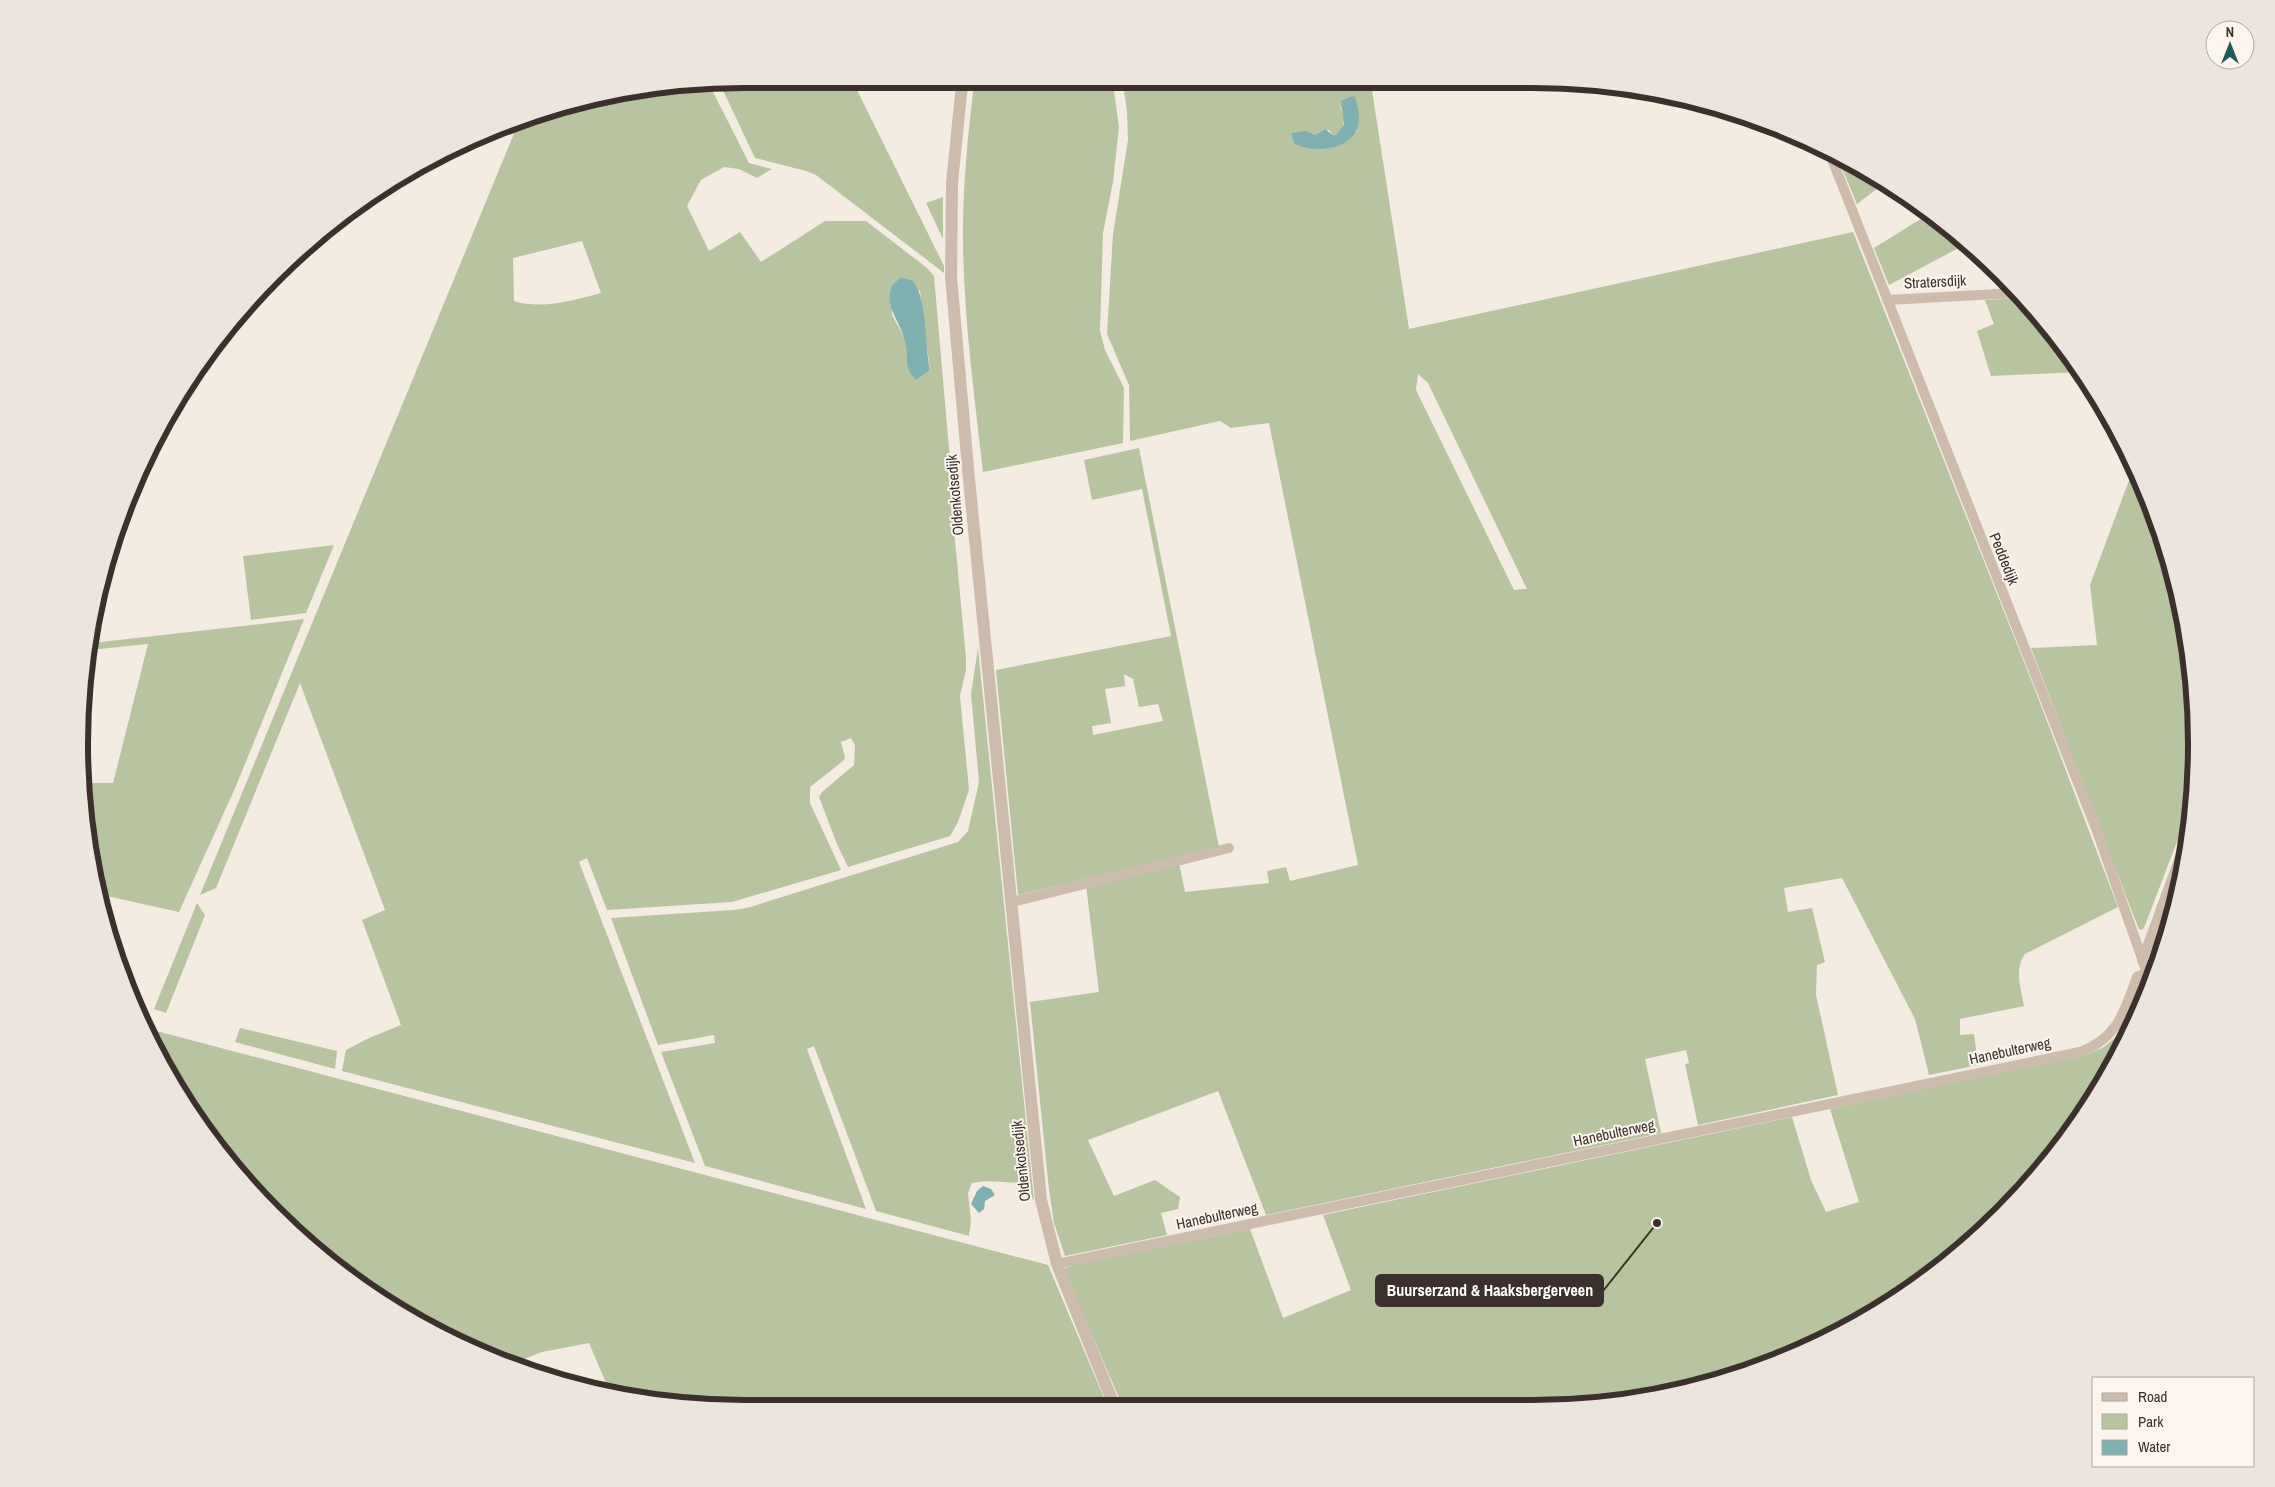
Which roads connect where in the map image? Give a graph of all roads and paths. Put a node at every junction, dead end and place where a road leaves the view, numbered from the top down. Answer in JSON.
{"nodes":[{"id":1,"x":962,"y":88,"type":"edge"},
{"id":2,"x":1833,"y":161,"type":"edge"},
{"id":3,"x":2007,"y":293,"type":"edge"},
{"id":4,"x":1887,"y":300,"type":"junction"},
{"id":5,"x":1229,"y":848,"type":"dead end"},
{"id":6,"x":2175,"y":872,"type":"edge"},
{"id":7,"x":1012,"y":902,"type":"junction"},
{"id":8,"x":2143,"y":958,"type":"junction"},
{"id":9,"x":2147,"y":970,"type":"edge"},
{"id":10,"x":2145,"y":976,"type":"edge"},
{"id":11,"x":2137,"y":977,"type":"junction"},
{"id":12,"x":1057,"y":1264,"type":"junction"},
{"id":13,"x":1112,"y":1400,"type":"edge"}],
"edges":[{"from":1,"to":7,"type":"street","name":"Oldenkotsedijk"},
{"from":2,"to":4,"type":"street","name":"Peddedijk"},
{"from":3,"to":4,"type":"street","name":"Stratersdijk"},
{"from":4,"to":8,"type":"street","name":"Peddedijk"},
{"from":5,"to":7,"type":"street"},
{"from":6,"to":8,"type":"street","name":"Hanebulterweg"},
{"from":7,"to":12,"type":"street","name":"Oldenkotsedijk"},
{"from":8,"to":9,"type":"street","name":"Peddedijk"},
{"from":8,"to":11,"type":"street","name":"Hanebulterweg"},
{"from":10,"to":11,"type":"street"},
{"from":11,"to":12,"type":"street","name":"Hanebulterweg"},
{"from":12,"to":13,"type":"street","name":"Oldenkotsedijk"}]}
